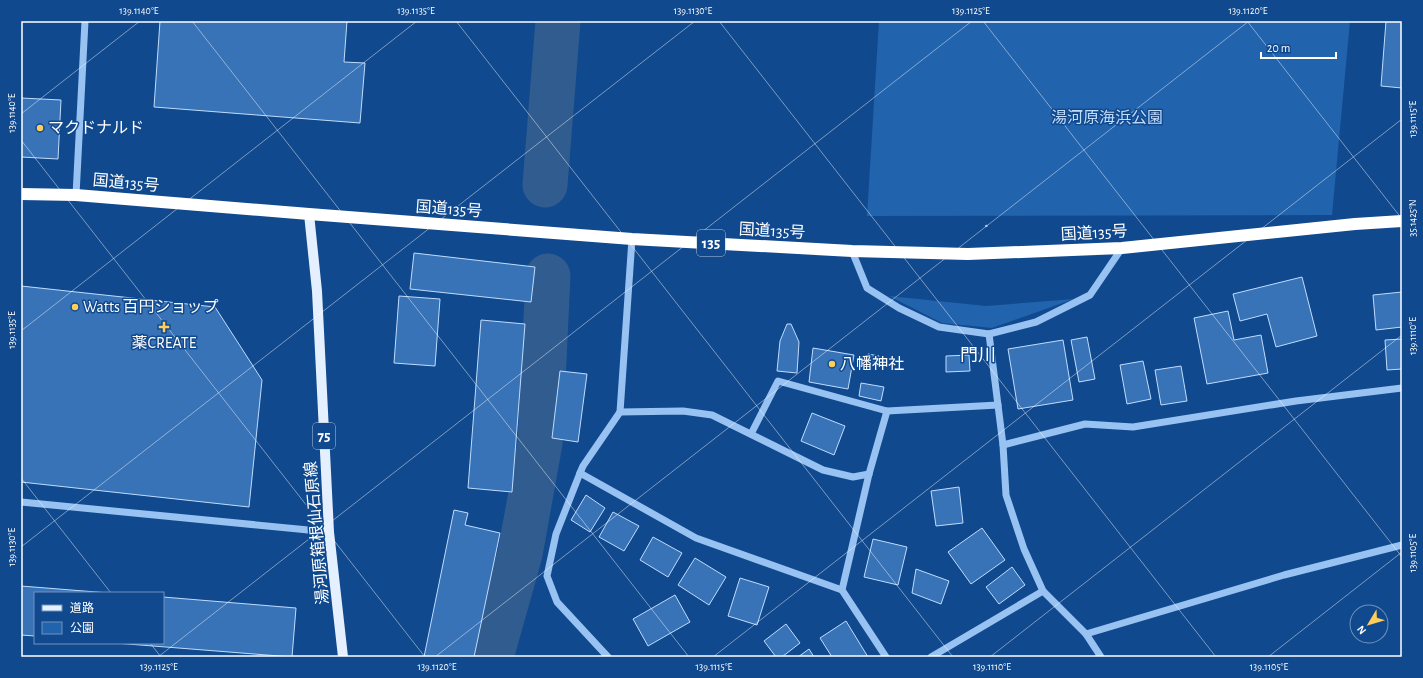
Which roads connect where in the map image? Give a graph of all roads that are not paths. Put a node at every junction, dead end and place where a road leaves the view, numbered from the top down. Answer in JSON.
{"nodes":[{"id":1,"x":85,"y":21,"type":"edge"},
{"id":2,"x":21,"y":194,"type":"edge"},
{"id":3,"x":76,"y":195,"type":"junction"},
{"id":4,"x":308,"y":214,"type":"junction"},
{"id":5,"x":1402,"y":221,"type":"edge"},
{"id":6,"x":632,"y":239,"type":"junction"},
{"id":7,"x":1122,"y":248,"type":"junction"},
{"id":8,"x":852,"y":251,"type":"junction"},
{"id":9,"x":989,"y":334,"type":"junction"},
{"id":10,"x":1402,"y":388,"type":"edge"},
{"id":11,"x":998,"y":405,"type":"junction"},
{"id":12,"x":887,"y":411,"type":"junction"},
{"id":13,"x":620,"y":412,"type":"junction"},
{"id":14,"x":751,"y":434,"type":"junction"},
{"id":15,"x":1003,"y":445,"type":"junction"},
{"id":16,"x":580,"y":473,"type":"junction"},
{"id":17,"x":869,"y":474,"type":"junction"},
{"id":18,"x":21,"y":502,"type":"edge"},
{"id":19,"x":329,"y":532,"type":"junction"},
{"id":20,"x":1402,"y":545,"type":"edge"},
{"id":21,"x":842,"y":590,"type":"junction"},
{"id":22,"x":1043,"y":591,"type":"junction"},
{"id":23,"x":1086,"y":634,"type":"junction"},
{"id":24,"x":343,"y":657,"type":"edge"},
{"id":25,"x":608,"y":657,"type":"edge"},
{"id":26,"x":886,"y":657,"type":"edge"},
{"id":27,"x":930,"y":657,"type":"edge"},
{"id":28,"x":1101,"y":657,"type":"edge"}],
"edges":[{"from":1,"to":3,"type":"street"},
{"from":2,"to":3,"type":"highway","name":"国道135号","number":"135"},
{"from":3,"to":4,"type":"highway","name":"国道135号","number":"135"},
{"from":4,"to":6,"type":"highway","name":"国道135号","number":"135"},
{"from":4,"to":19,"type":"main road","name":"湯河原箱根仙石原線","number":"75"},
{"from":5,"to":7,"type":"highway","name":"国道135号","number":"135"},
{"from":6,"to":8,"type":"highway","name":"国道135号","number":"135"},
{"from":6,"to":13,"type":"street"},
{"from":7,"to":8,"type":"highway","name":"国道135号","number":"135"},
{"from":7,"to":9,"type":"street"},
{"from":8,"to":9,"type":"street"},
{"from":9,"to":11,"type":"street"},
{"from":10,"to":15,"type":"street"},
{"from":11,"to":12,"type":"street"},
{"from":11,"to":15,"type":"street"},
{"from":12,"to":14,"type":"street"},
{"from":12,"to":17,"type":"street"},
{"from":13,"to":14,"type":"street"},
{"from":13,"to":16,"type":"street"},
{"from":14,"to":17,"type":"street"},
{"from":15,"to":22,"type":"street"},
{"from":16,"to":21,"type":"street"},
{"from":16,"to":25,"type":"street"},
{"from":17,"to":21,"type":"street"},
{"from":18,"to":19,"type":"street"},
{"from":19,"to":24,"type":"main road","name":"湯河原箱根仙石原線","number":"75"},
{"from":20,"to":23,"type":"street"},
{"from":21,"to":26,"type":"street"},
{"from":22,"to":23,"type":"street"},
{"from":22,"to":27,"type":"street"},
{"from":23,"to":28,"type":"street"}]}
